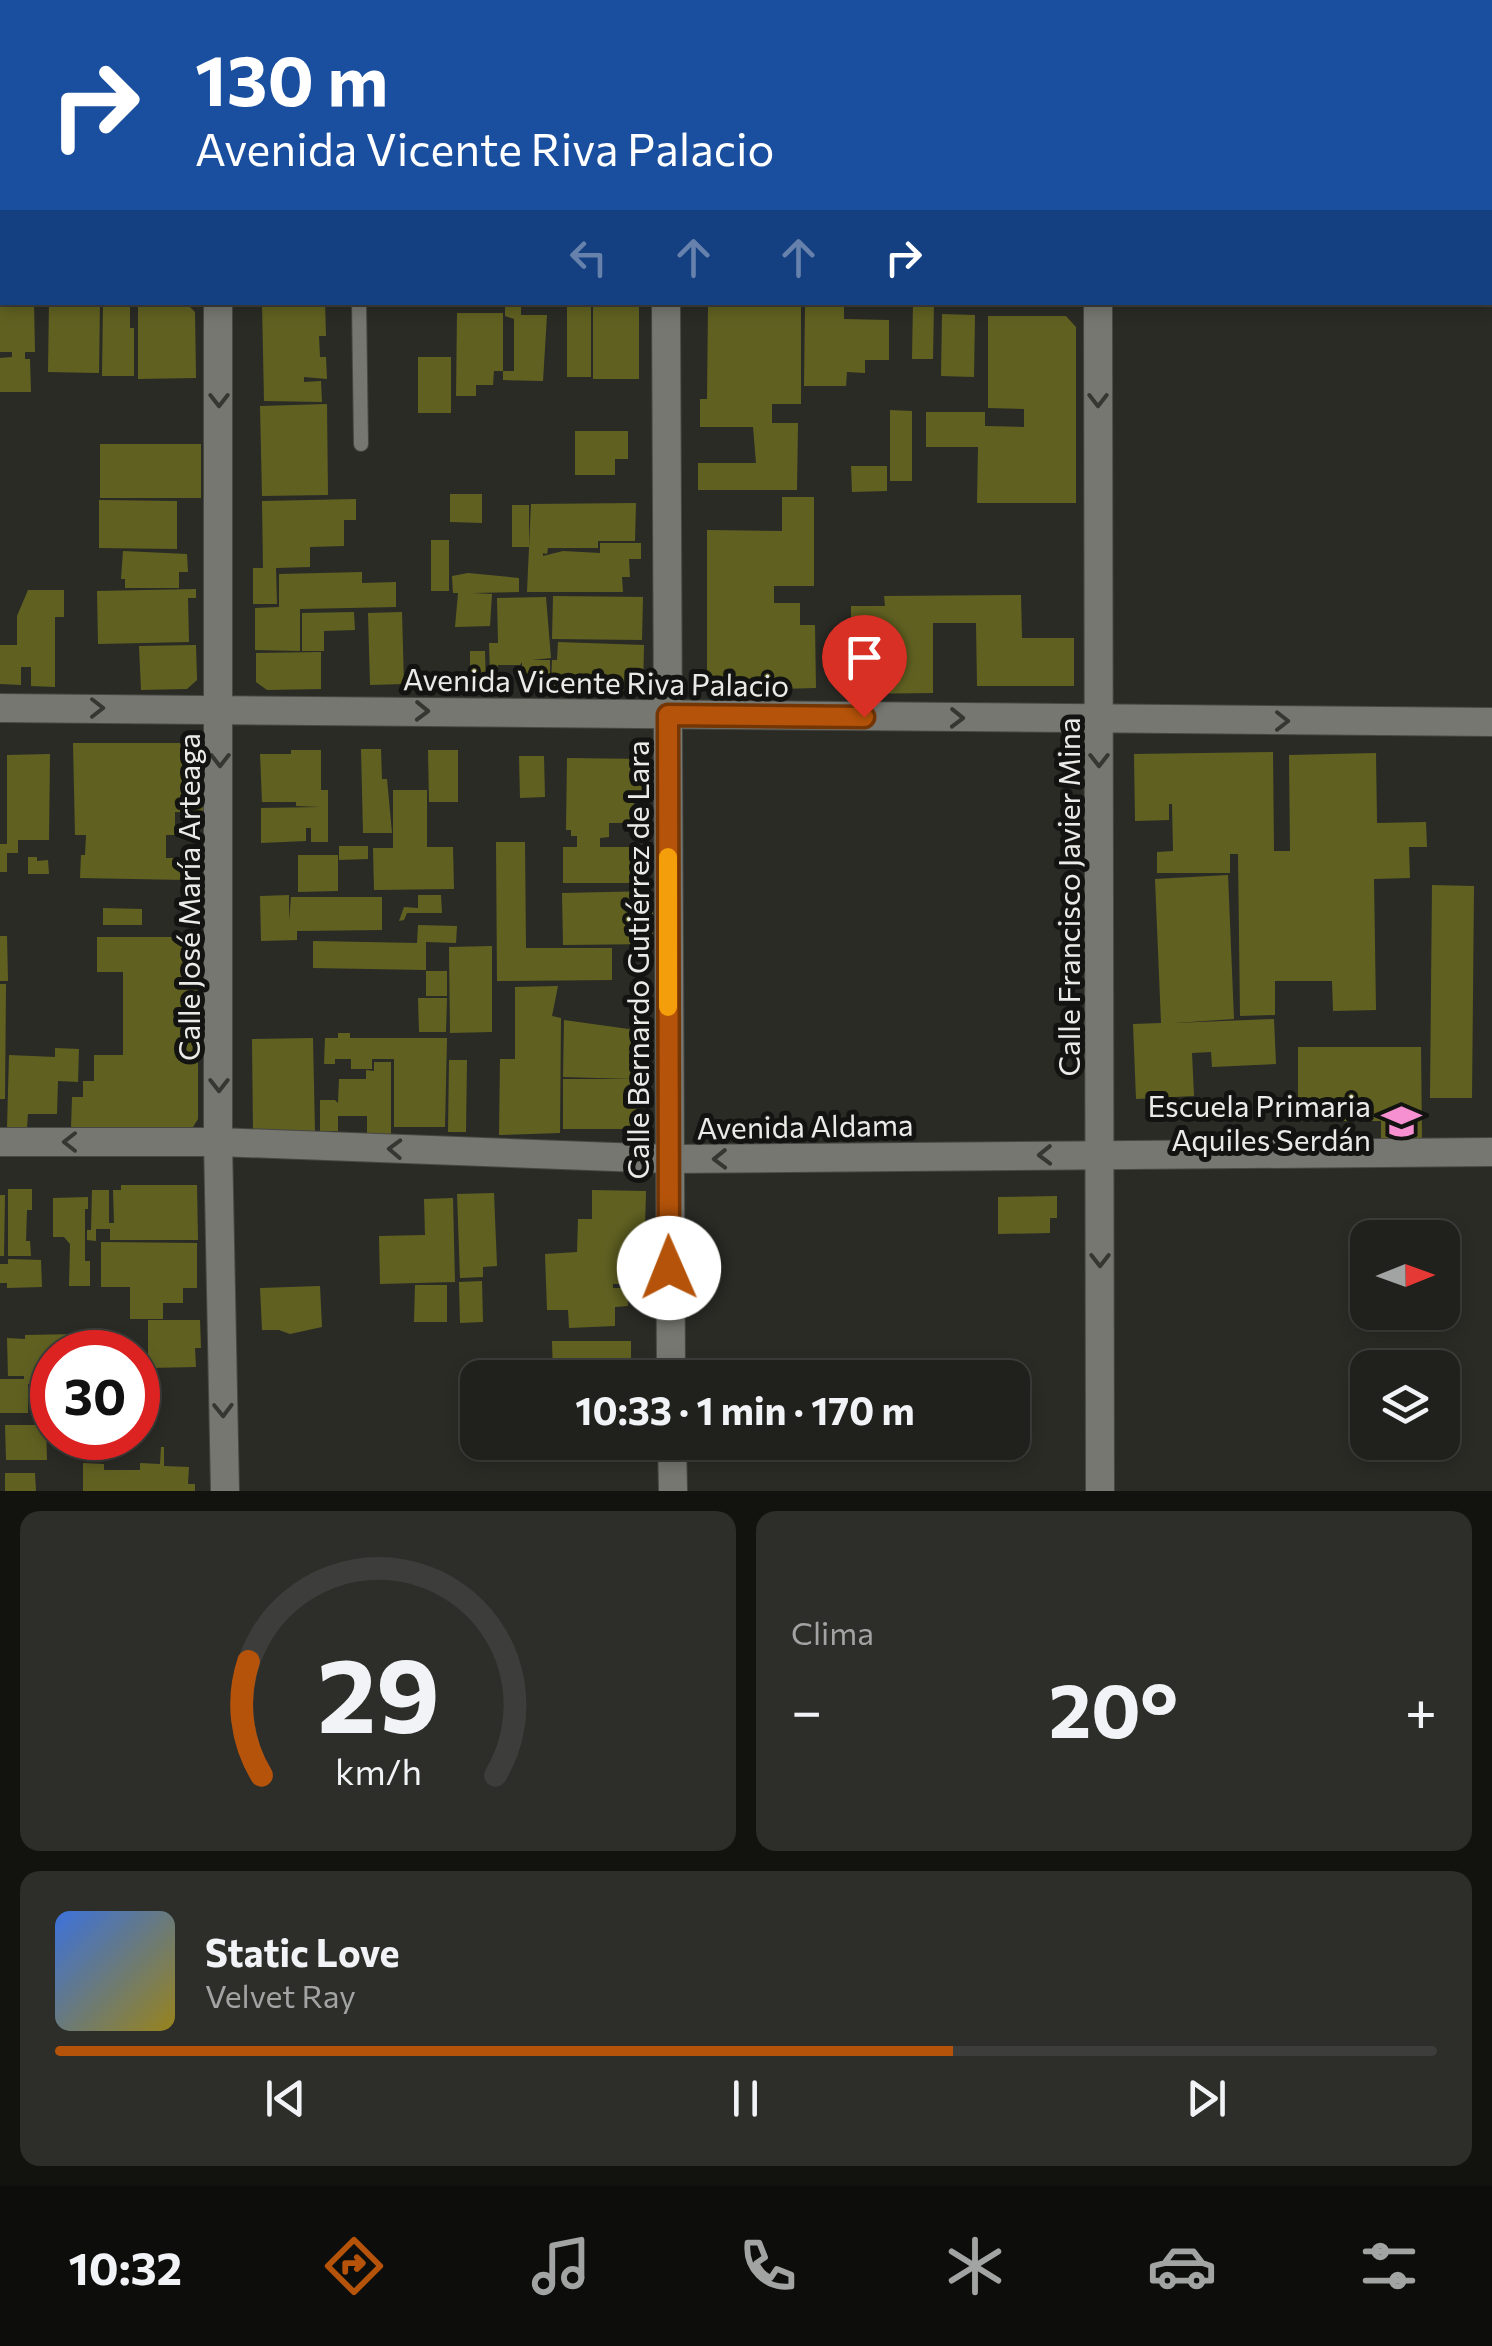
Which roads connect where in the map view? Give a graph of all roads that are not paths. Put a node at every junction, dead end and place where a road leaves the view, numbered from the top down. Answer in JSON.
{"nodes":[{"id":1,"x":218,"y":305,"type":"edge"},
{"id":2,"x":359,"y":305,"type":"edge"},
{"id":3,"x":666,"y":305,"type":"edge"},
{"id":4,"x":1098,"y":305,"type":"edge"},
{"id":5,"x":360,"y":444,"type":"dead end"},
{"id":6,"x":0,"y":708,"type":"edge"},
{"id":7,"x":220,"y":708,"type":"junction"},
{"id":8,"x":668,"y":715,"type":"junction"},
{"id":9,"x":1099,"y":720,"type":"junction"},
{"id":10,"x":1492,"y":722,"type":"edge"},
{"id":11,"x":0,"y":1142,"type":"edge"},
{"id":12,"x":218,"y":1142,"type":"junction"},
{"id":13,"x":1492,"y":1152,"type":"edge"},
{"id":14,"x":1100,"y":1154,"type":"junction"},
{"id":15,"x":668,"y":1160,"type":"junction"},
{"id":16,"x":671,"y":1360,"type":"edge"},
{"id":17,"x":672,"y":1460,"type":"edge"},
{"id":18,"x":224,"y":1491,"type":"edge"},
{"id":19,"x":672,"y":1491,"type":"edge"},
{"id":20,"x":1100,"y":1491,"type":"edge"}],
"edges":[{"from":1,"to":7,"type":"street","name":"Calle José María Arteaga","one_way":true},
{"from":2,"to":5,"type":"lane"},
{"from":3,"to":8,"type":"street","name":"Calle Bernardo Gutiérrez de Lara"},
{"from":4,"to":9,"type":"street","name":"Calle Francisco Javier Mina","one_way":true},
{"from":6,"to":7,"type":"street","name":"Avenida Vicente Riva Palacio","one_way":true},
{"from":7,"to":8,"type":"street","name":"Avenida Vicente Riva Palacio","one_way":true},
{"from":7,"to":12,"type":"street","name":"Calle José María Arteaga","one_way":true},
{"from":8,"to":9,"type":"street","name":"Avenida Vicente Riva Palacio","one_way":true},
{"from":8,"to":15,"type":"street","name":"Calle Bernardo Gutiérrez de Lara"},
{"from":9,"to":10,"type":"street","name":"Avenida Vicente Riva Palacio","one_way":true},
{"from":9,"to":14,"type":"street","name":"Calle Francisco Javier Mina","one_way":true},
{"from":12,"to":11,"type":"street","name":"Avenida Aldama","one_way":true},
{"from":15,"to":12,"type":"street","name":"Avenida Aldama","one_way":true},
{"from":12,"to":18,"type":"street","name":"Calle José María Arteaga","one_way":true},
{"from":13,"to":14,"type":"street","name":"Avenida Aldama"},
{"from":14,"to":15,"type":"street","name":"Avenida Aldama","one_way":true},
{"from":14,"to":20,"type":"street","name":"Calle Francisco Javier Mina","one_way":true},
{"from":15,"to":16,"type":"street","name":"Calle Bernardo Gutiérrez de Lara"},
{"from":17,"to":19,"type":"street"}]}
